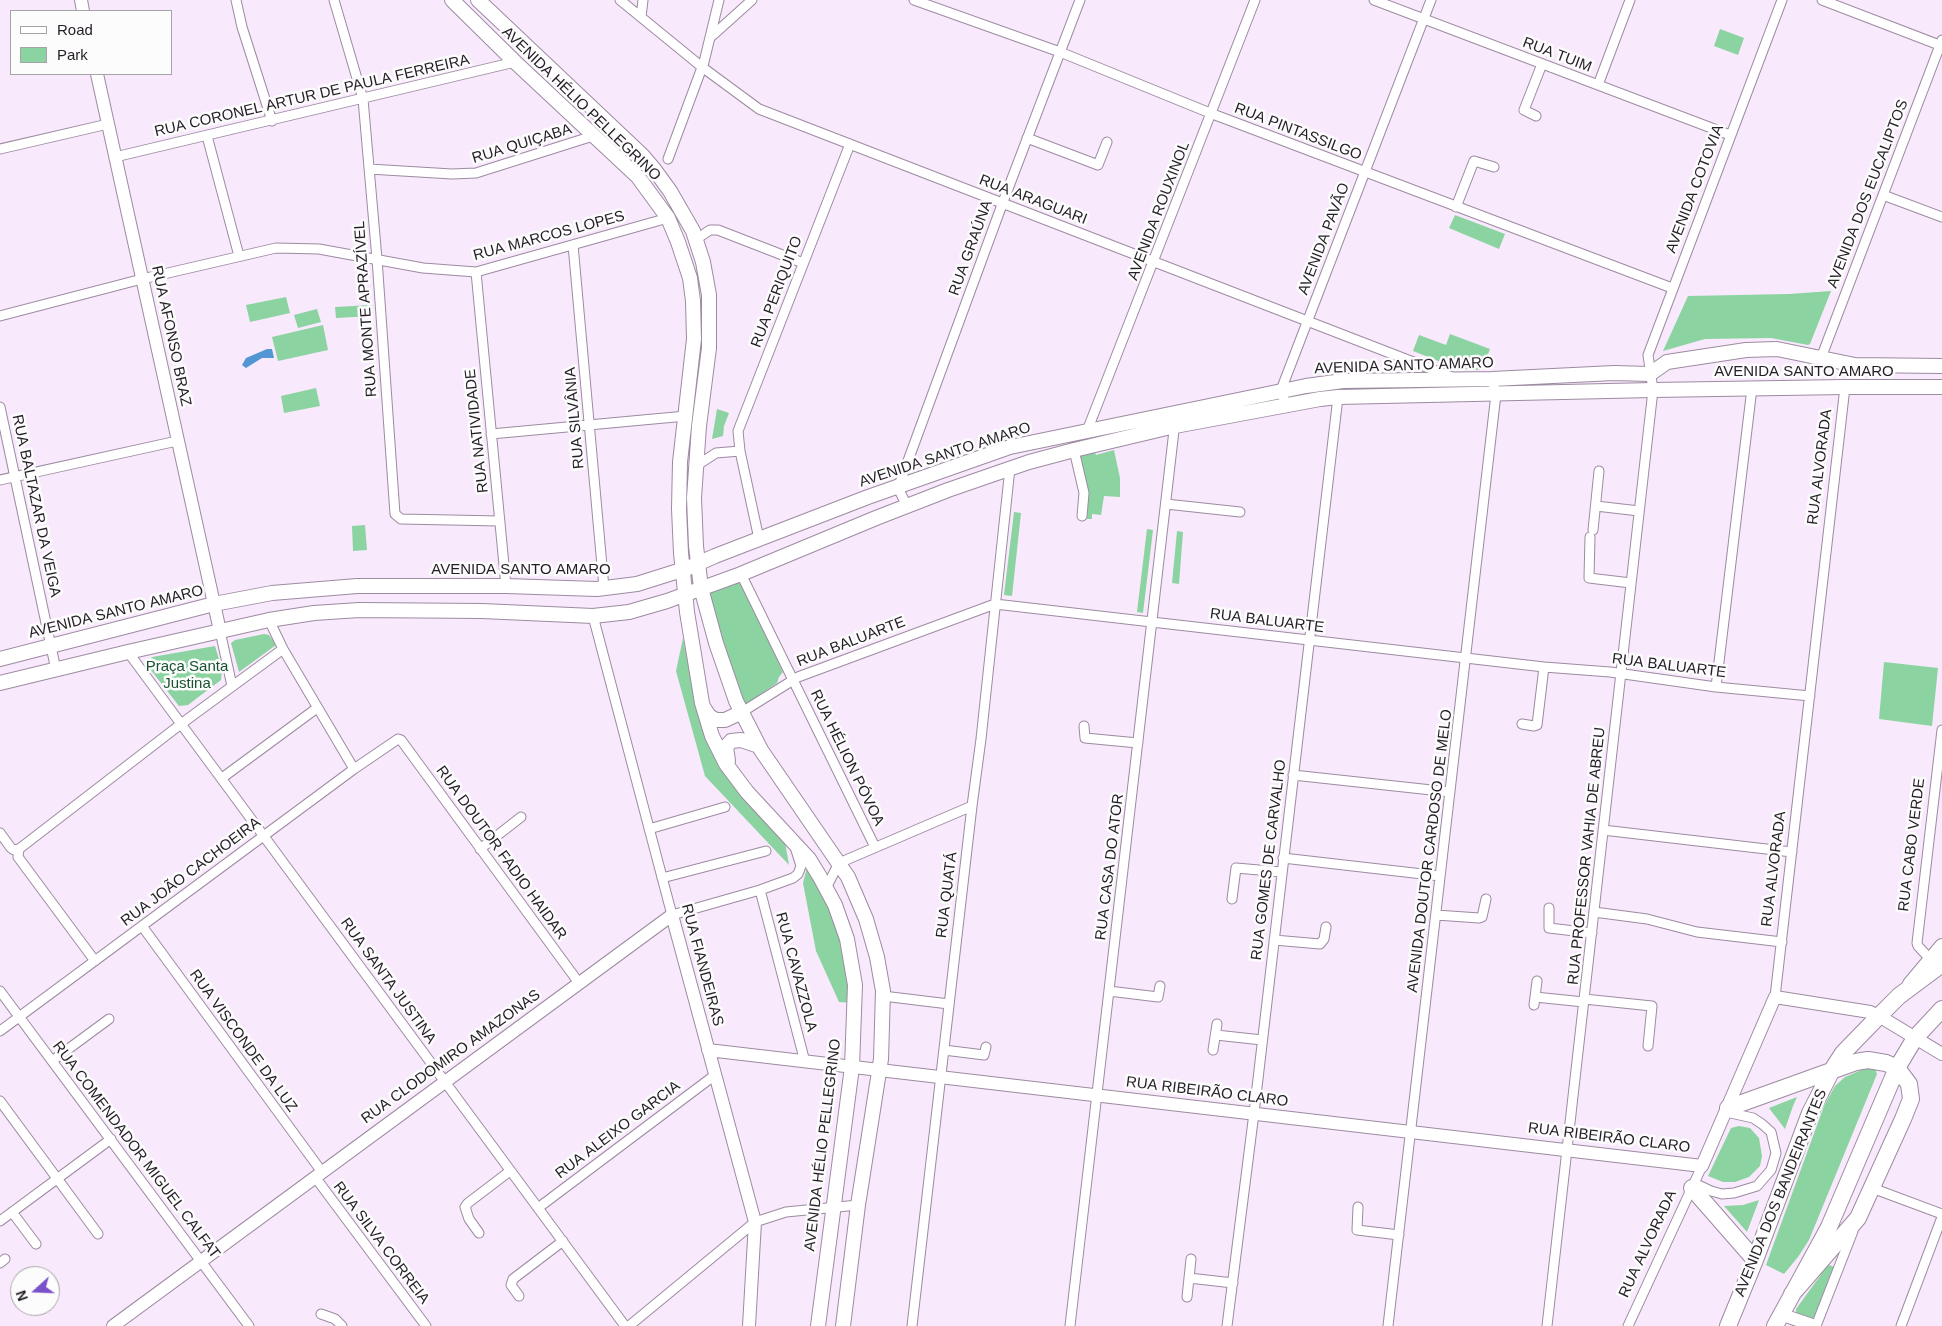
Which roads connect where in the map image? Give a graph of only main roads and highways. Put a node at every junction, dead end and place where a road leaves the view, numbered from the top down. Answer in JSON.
{"nodes":[{"id":1,"x":452,"y":0,"type":"edge"},
{"id":2,"x":478,"y":0,"type":"edge"},
{"id":3,"x":1942,"y":366,"type":"edge"},
{"id":4,"x":1942,"y":388,"type":"edge"},
{"id":5,"x":699,"y":564,"type":"junction"},
{"id":6,"x":683,"y":570,"type":"junction"},
{"id":7,"x":701,"y":588,"type":"junction"},
{"id":8,"x":685,"y":594,"type":"junction"},
{"id":9,"x":0,"y":659,"type":"edge"},
{"id":10,"x":0,"y":684,"type":"edge"},
{"id":11,"x":702,"y":703,"type":"junction"},
{"id":12,"x":742,"y":712,"type":"junction"},
{"id":13,"x":759,"y":746,"type":"junction"},
{"id":14,"x":731,"y":771,"type":"junction"},
{"id":15,"x":1942,"y":946,"type":"edge"},
{"id":16,"x":1936,"y":962,"type":"edge"},
{"id":17,"x":1942,"y":1009,"type":"edge"},
{"id":18,"x":1897,"y":1068,"type":"junction"},
{"id":19,"x":1832,"y":1070,"type":"junction"},
{"id":20,"x":1727,"y":1110,"type":"road end"},
{"id":21,"x":1693,"y":1185,"type":"road end"},
{"id":22,"x":1755,"y":1260,"type":"junction"},
{"id":23,"x":1792,"y":1294,"type":"junction"},
{"id":24,"x":1778,"y":1320,"type":"edge"},
{"id":25,"x":818,"y":1326,"type":"edge"},
{"id":26,"x":843,"y":1326,"type":"edge"},
{"id":27,"x":1728,"y":1326,"type":"edge"}],
"edges":[{"from":1,"to":6,"type":"main road","name":"AVENIDA HÉLIO PELLEGRINO"},
{"from":2,"to":5,"type":"main road","name":"AVENIDA HÉLIO PELLEGRINO"},
{"from":3,"to":5,"type":"main road","name":"AVENIDA SANTO AMARO"},
{"from":4,"to":7,"type":"main road","name":"AVENIDA SANTO AMARO"},
{"from":5,"to":6,"type":"main road","name":"AVENIDA SANTO AMARO"},
{"from":5,"to":7,"type":"main road","name":"AVENIDA HÉLIO PELLEGRINO"},
{"from":6,"to":8,"type":"main road","name":"AVENIDA HÉLIO PELLEGRINO"},
{"from":6,"to":9,"type":"main road","name":"AVENIDA SANTO AMARO"},
{"from":7,"to":8,"type":"main road","name":"AVENIDA SANTO AMARO"},
{"from":7,"to":12,"type":"main road","name":"AVENIDA HÉLIO PELLEGRINO"},
{"from":8,"to":10,"type":"main road","name":"AVENIDA SANTO AMARO"},
{"from":8,"to":11,"type":"main road","name":"AVENIDA HÉLIO PELLEGRINO"},
{"from":11,"to":12,"type":"main road"},
{"from":11,"to":14,"type":"main road","name":"AVENIDA HÉLIO PELLEGRINO"},
{"from":12,"to":13,"type":"main road","name":"AVENIDA HÉLIO PELLEGRINO"},
{"from":13,"to":14,"type":"main road"},
{"from":13,"to":26,"type":"main road","name":"AVENIDA HÉLIO PELLEGRINO"},
{"from":14,"to":25,"type":"main road","name":"AVENIDA HÉLIO PELLEGRINO"},
{"from":15,"to":16,"type":"main road","name":"AVENIDA DOS BANDEIRANTES"},
{"from":16,"to":19,"type":"highway","name":"AVENIDA DOS BANDEIRANTES"},
{"from":17,"to":18,"type":"highway"},
{"from":18,"to":19,"type":"highway"},
{"from":18,"to":23,"type":"highway"},
{"from":18,"to":23,"type":"highway"},
{"from":19,"to":20,"type":"highway"},
{"from":19,"to":22,"type":"highway","name":"AVENIDA DOS BANDEIRANTES"},
{"from":21,"to":22,"type":"highway"},
{"from":22,"to":27,"type":"highway","name":"AVENIDA DOS BANDEIRANTES"},
{"from":23,"to":24,"type":"highway"}]}
